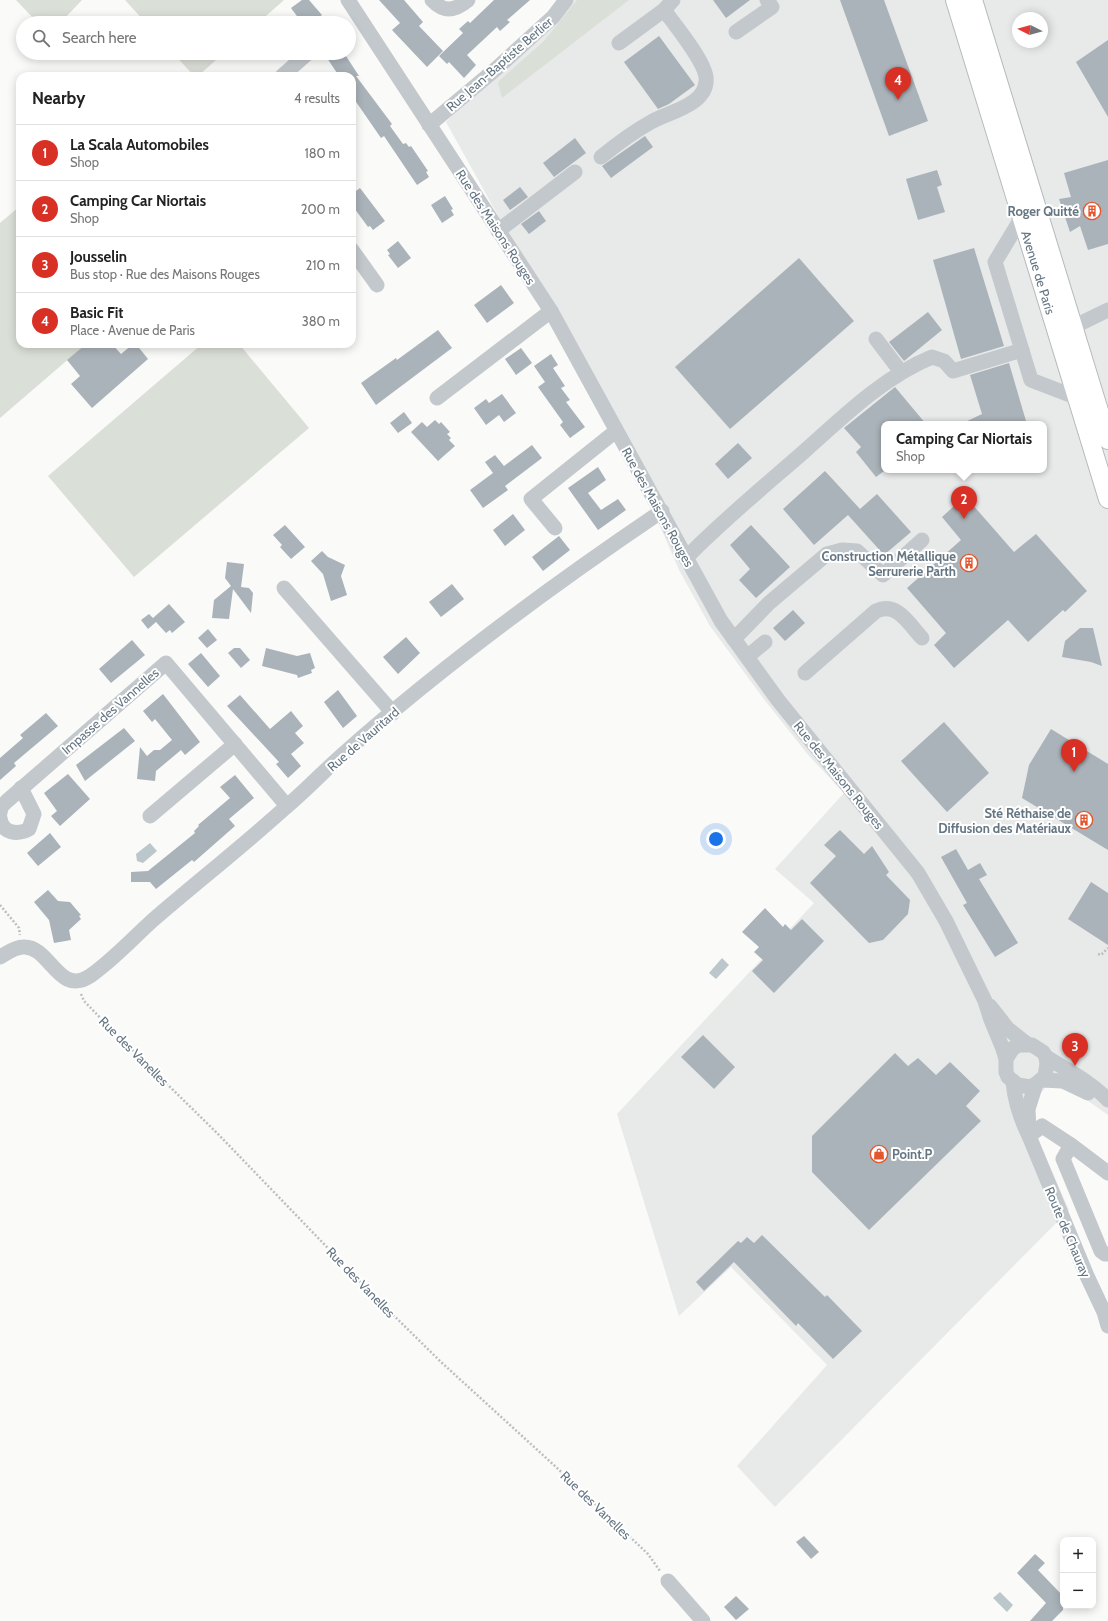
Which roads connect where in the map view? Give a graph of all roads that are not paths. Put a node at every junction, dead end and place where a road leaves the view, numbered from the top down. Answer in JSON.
{"nodes":[{"id":1,"x":348,"y":0,"type":"edge"},
{"id":2,"x":432,"y":0,"type":"edge"},
{"id":3,"x":468,"y":0,"type":"edge"},
{"id":4,"x":566,"y":0,"type":"edge"},
{"id":5,"x":767,"y":0,"type":"edge"},
{"id":6,"x":955,"y":0,"type":"edge"},
{"id":7,"x":973,"y":0,"type":"edge"},
{"id":8,"x":668,"y":5,"type":"edge"},
{"id":9,"x":353,"y":16,"type":"edge"},
{"id":10,"x":356,"y":23,"type":"edge"},
{"id":11,"x":736,"y":32,"type":"dead end"},
{"id":12,"x":619,"y":43,"type":"dead end"},
{"id":13,"x":300,"y":60,"type":"edge"},
{"id":14,"x":287,"y":72,"type":"edge"},
{"id":15,"x":429,"y":125,"type":"junction"},
{"id":16,"x":600,"y":157,"type":"dead end"},
{"id":17,"x":575,"y":172,"type":"dead end"},
{"id":18,"x":1022,"y":217,"type":"junction"},
{"id":19,"x":498,"y":231,"type":"junction"},
{"id":20,"x":356,"y":255,"type":"edge"},
{"id":21,"x":378,"y":285,"type":"dead end"},
{"id":22,"x":1108,"y":310,"type":"edge"},
{"id":23,"x":551,"y":311,"type":"junction"},
{"id":24,"x":1073,"y":327,"type":"junction"},
{"id":25,"x":876,"y":339,"type":"dead end"},
{"id":26,"x":1022,"y":350,"type":"junction"},
{"id":27,"x":902,"y":372,"type":"junction"},
{"id":28,"x":437,"y":398,"type":"dead end"},
{"id":29,"x":1078,"y":398,"type":"junction"},
{"id":30,"x":616,"y":431,"type":"junction"},
{"id":31,"x":1108,"y":440,"type":"edge"},
{"id":32,"x":1108,"y":499,"type":"edge"},
{"id":33,"x":662,"y":511,"type":"junction"},
{"id":34,"x":555,"y":528,"type":"dead end"},
{"id":35,"x":922,"y":540,"type":"dead end"},
{"id":36,"x":686,"y":558,"type":"junction"},
{"id":37,"x":284,"y":588,"type":"dead end"},
{"id":38,"x":922,"y":638,"type":"dead end"},
{"id":39,"x":734,"y":639,"type":"junction"},
{"id":40,"x":765,"y":642,"type":"dead end"},
{"id":41,"x":747,"y":657,"type":"junction"},
{"id":42,"x":805,"y":673,"type":"dead end"},
{"id":43,"x":393,"y":713,"type":"junction"},
{"id":44,"x":235,"y":744,"type":"junction"},
{"id":45,"x":21,"y":788,"type":"junction"},
{"id":46,"x":288,"y":806,"type":"junction"},
{"id":47,"x":0,"y":813,"type":"edge"},
{"id":48,"x":150,"y":816,"type":"dead end"},
{"id":49,"x":0,"y":818,"type":"edge"},
{"id":50,"x":0,"y":957,"type":"edge"},
{"id":51,"x":985,"y":1001,"type":"junction"},
{"id":52,"x":1027,"y":1044,"type":"junction"},
{"id":53,"x":1046,"y":1057,"type":"junction"},
{"id":54,"x":1006,"y":1059,"type":"junction"},
{"id":55,"x":1012,"y":1082,"type":"junction"},
{"id":56,"x":1039,"y":1082,"type":"junction"},
{"id":57,"x":1108,"y":1100,"type":"edge"},
{"id":58,"x":1108,"y":1105,"type":"edge"},
{"id":59,"x":1029,"y":1136,"type":"junction"},
{"id":60,"x":1071,"y":1145,"type":"junction"},
{"id":61,"x":1108,"y":1173,"type":"edge"},
{"id":62,"x":1108,"y":1254,"type":"edge"},
{"id":63,"x":1108,"y":1326,"type":"edge"},
{"id":64,"x":668,"y":1581,"type":"road end"},
{"id":65,"x":703,"y":1621,"type":"edge"}],
"edges":[{"from":1,"to":9,"type":"street","name":"Rue des Maisons Rouges"},
{"from":2,"to":3,"type":"street"},
{"from":4,"to":15,"type":"street","name":"Rue Jean-Baptiste Berlier"},
{"from":5,"to":11,"type":"street"},
{"from":6,"to":18,"type":"main road","name":"Avenue de Paris"},
{"from":7,"to":24,"type":"main road","name":"Avenue de Paris"},
{"from":8,"to":12,"type":"street"},
{"from":8,"to":16,"type":"street"},
{"from":10,"to":15,"type":"street","name":"Rue des Maisons Rouges"},
{"from":13,"to":14,"type":"street"},
{"from":15,"to":19,"type":"street","name":"Rue des Maisons Rouges"},
{"from":17,"to":19,"type":"street"},
{"from":18,"to":26,"type":"street"},
{"from":18,"to":29,"type":"main road","name":"Avenue de Paris"},
{"from":19,"to":23,"type":"street","name":"Rue des Maisons Rouges"},
{"from":20,"to":21,"type":"street"},
{"from":22,"to":24,"type":"street"},
{"from":23,"to":28,"type":"street"},
{"from":23,"to":30,"type":"street","name":"Rue des Maisons Rouges"},
{"from":24,"to":31,"type":"main road","name":"Avenue de Paris"},
{"from":25,"to":27,"type":"street"},
{"from":26,"to":27,"type":"street"},
{"from":26,"to":29,"type":"street"},
{"from":27,"to":36,"type":"street"},
{"from":29,"to":32,"type":"main road","name":"Avenue de Paris"},
{"from":30,"to":33,"type":"street","name":"Rue des Maisons Rouges"},
{"from":30,"to":34,"type":"street"},
{"from":33,"to":36,"type":"street","name":"Rue des Maisons Rouges"},
{"from":33,"to":43,"type":"street","name":"Rue de Vauritard"},
{"from":35,"to":39,"type":"street"},
{"from":36,"to":39,"type":"street","name":"Rue des Maisons Rouges"},
{"from":37,"to":43,"type":"street"},
{"from":38,"to":42,"type":"street"},
{"from":39,"to":41,"type":"street","name":"Rue des Maisons Rouges"},
{"from":40,"to":41,"type":"street"},
{"from":41,"to":51,"type":"street","name":"Rue des Maisons Rouges"},
{"from":43,"to":46,"type":"street","name":"Rue de Vauritard"},
{"from":44,"to":45,"type":"street","name":"Impasse des Vannelles"},
{"from":44,"to":46,"type":"street","name":"Impasse des Vannelles"},
{"from":44,"to":48,"type":"street"},
{"from":45,"to":47,"type":"street","name":"Impasse des Vannelles"},
{"from":45,"to":49,"type":"street"},
{"from":46,"to":50,"type":"street","name":"Rue de Vauritard"},
{"from":51,"to":52,"type":"street","name":"Rue des Maisons Rouges"},
{"from":51,"to":54,"type":"street","name":"Rue des Maisons Rouges"},
{"from":52,"to":53,"type":"street"},
{"from":52,"to":54,"type":"street"},
{"from":53,"to":56,"type":"street"},
{"from":53,"to":57,"type":"street"},
{"from":54,"to":55,"type":"street"},
{"from":55,"to":56,"type":"street"},
{"from":55,"to":59,"type":"street","name":"Route de Chauray"},
{"from":56,"to":58,"type":"street"},
{"from":56,"to":59,"type":"street","name":"Route de Chauray"},
{"from":59,"to":60,"type":"street"},
{"from":59,"to":63,"type":"street","name":"Route de Chauray"},
{"from":60,"to":61,"type":"street"},
{"from":60,"to":62,"type":"street"},
{"from":64,"to":65,"type":"street"}]}
